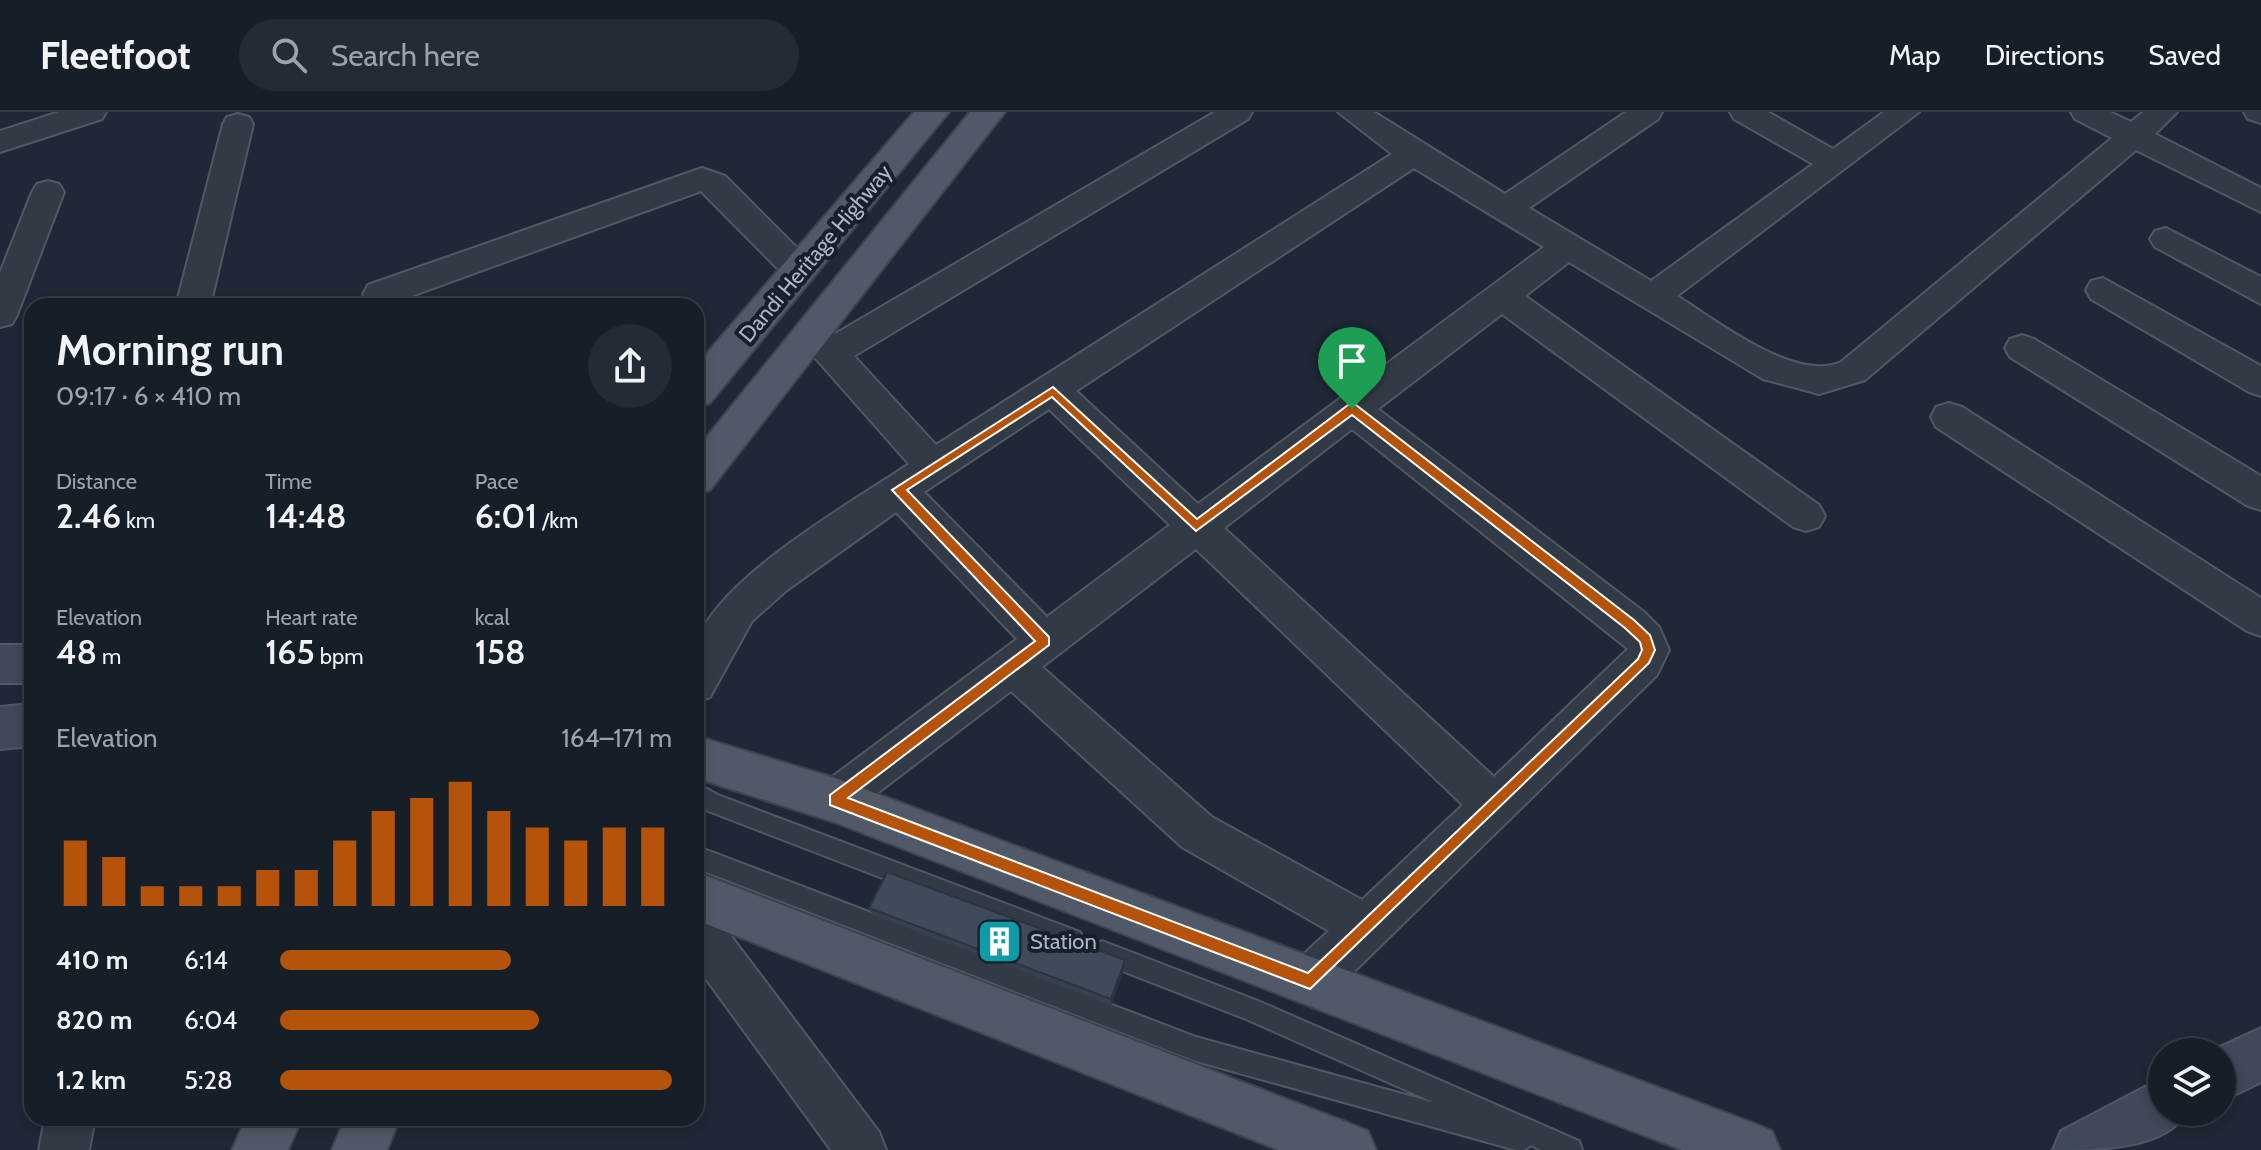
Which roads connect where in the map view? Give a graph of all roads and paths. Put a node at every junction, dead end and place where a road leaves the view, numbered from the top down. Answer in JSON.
{"nodes":[{"id":1,"x":91,"y":112,"type":"edge"},
{"id":2,"x":932,"y":112,"type":"edge"},
{"id":3,"x":988,"y":112,"type":"edge"},
{"id":4,"x":1237,"y":112,"type":"edge"},
{"id":5,"x":1405,"y":112,"type":"edge"},
{"id":6,"x":1647,"y":112,"type":"edge"},
{"id":7,"x":1745,"y":112,"type":"edge"},
{"id":8,"x":1904,"y":112,"type":"edge"},
{"id":9,"x":2086,"y":112,"type":"edge"},
{"id":10,"x":2162,"y":112,"type":"edge"},
{"id":11,"x":1365,"y":121,"type":"edge"},
{"id":12,"x":238,"y":124,"type":"dead end"},
{"id":13,"x":6,"y":131,"type":"edge"},
{"id":14,"x":2135,"y":137,"type":"junction"},
{"id":15,"x":1414,"y":154,"type":"junction"},
{"id":16,"x":1835,"y":163,"type":"junction"},
{"id":17,"x":48,"y":192,"type":"dead end"},
{"id":18,"x":2261,"y":201,"type":"edge"},
{"id":19,"x":1507,"y":208,"type":"junction"},
{"id":20,"x":2166,"y":239,"type":"dead end"},
{"id":21,"x":1568,"y":246,"type":"junction"},
{"id":22,"x":800,"y":271,"type":"junction"},
{"id":23,"x":2103,"y":290,"type":"dead end"},
{"id":24,"x":2261,"y":292,"type":"edge"},
{"id":25,"x":380,"y":294,"type":"dead end"},
{"id":26,"x":1501,"y":296,"type":"junction"},
{"id":27,"x":1654,"y":296,"type":"junction"},
{"id":28,"x":195,"y":298,"type":"edge"},
{"id":29,"x":0,"y":315,"type":"edge"},
{"id":30,"x":822,"y":343,"type":"junction"},
{"id":31,"x":2022,"y":348,"type":"dead end"},
{"id":32,"x":2261,"y":383,"type":"edge"},
{"id":33,"x":704,"y":384,"type":"edge"},
{"id":34,"x":1053,"y":391,"type":"junction"},
{"id":35,"x":1352,"y":409,"type":"junction"},
{"id":36,"x":1949,"y":417,"type":"dead end"},
{"id":37,"x":933,"y":466,"type":"junction"},
{"id":38,"x":704,"y":470,"type":"edge"},
{"id":39,"x":898,"y":490,"type":"junction"},
{"id":40,"x":2261,"y":495,"type":"edge"},
{"id":41,"x":1806,"y":516,"type":"dead end"},
{"id":42,"x":1196,"y":526,"type":"junction"},
{"id":43,"x":2261,"y":619,"type":"edge"},
{"id":44,"x":1028,"y":654,"type":"junction"},
{"id":45,"x":24,"y":664,"type":"edge"},
{"id":46,"x":0,"y":666,"type":"edge"},
{"id":47,"x":704,"y":668,"type":"edge"},
{"id":48,"x":704,"y":759,"type":"edge"},
{"id":49,"x":704,"y":798,"type":"edge"},
{"id":50,"x":835,"y":800,"type":"junction"},
{"id":51,"x":1493,"y":805,"type":"junction"},
{"id":52,"x":704,"y":860,"type":"edge"},
{"id":53,"x":704,"y":899,"type":"edge"},
{"id":54,"x":1365,"y":927,"type":"junction"},
{"id":55,"x":704,"y":938,"type":"edge"},
{"id":56,"x":1310,"y":981,"type":"junction"},
{"id":57,"x":2261,"y":1054,"type":"edge"},
{"id":58,"x":2236,"y":1067,"type":"edge"},
{"id":59,"x":2148,"y":1113,"type":"edge"},
{"id":60,"x":68,"y":1126,"type":"edge"},
{"id":61,"x":271,"y":1126,"type":"edge"},
{"id":62,"x":370,"y":1126,"type":"edge"},
{"id":63,"x":64,"y":1150,"type":"edge"},
{"id":64,"x":259,"y":1150,"type":"edge"},
{"id":65,"x":359,"y":1150,"type":"edge"},
{"id":66,"x":861,"y":1150,"type":"edge"},
{"id":67,"x":1349,"y":1150,"type":"edge"},
{"id":68,"x":1559,"y":1150,"type":"edge"},
{"id":69,"x":1570,"y":1150,"type":"edge"},
{"id":70,"x":1753,"y":1150,"type":"edge"},
{"id":71,"x":2080,"y":1150,"type":"edge"}],
"edges":[{"from":1,"to":13,"type":"street"},
{"from":2,"to":22,"type":"main road","name":"Dandi Heritage Highway"},
{"from":3,"to":30,"type":"main road"},
{"from":4,"to":30,"type":"street"},
{"from":5,"to":11,"type":"street"},
{"from":6,"to":19,"type":"street"},
{"from":7,"to":16,"type":"street"},
{"from":8,"to":16,"type":"street"},
{"from":9,"to":14,"type":"street"},
{"from":10,"to":14,"type":"street"},
{"from":11,"to":15,"type":"street"},
{"from":12,"to":28,"type":"street"},
{"from":14,"to":18,"type":"street"},
{"from":14,"to":27,"type":"street"},
{"from":15,"to":19,"type":"street"},
{"from":15,"to":34,"type":"street"},
{"from":16,"to":27,"type":"street"},
{"from":17,"to":29,"type":"street"},
{"from":19,"to":21,"type":"street"},
{"from":20,"to":24,"type":"street"},
{"from":21,"to":26,"type":"street"},
{"from":21,"to":27,"type":"street"},
{"from":22,"to":25,"type":"street"},
{"from":22,"to":33,"type":"main road","name":"Dandi Heritage Highway"},
{"from":23,"to":32,"type":"street"},
{"from":26,"to":35,"type":"street"},
{"from":26,"to":41,"type":"street"},
{"from":30,"to":37,"type":"street"},
{"from":30,"to":38,"type":"main road"},
{"from":31,"to":40,"type":"street"},
{"from":34,"to":37,"type":"street"},
{"from":34,"to":42,"type":"street"},
{"from":35,"to":42,"type":"street"},
{"from":35,"to":51,"type":"street"},
{"from":36,"to":43,"type":"street"},
{"from":37,"to":39,"type":"street"},
{"from":39,"to":44,"type":"street"},
{"from":39,"to":47,"type":"street"},
{"from":42,"to":44,"type":"street"},
{"from":42,"to":51,"type":"street"},
{"from":44,"to":50,"type":"street"},
{"from":44,"to":54,"type":"street"},
{"from":45,"to":46,"type":"street"},
{"from":48,"to":50,"type":"main road"},
{"from":49,"to":69,"type":"lane"},
{"from":50,"to":56,"type":"main road"},
{"from":51,"to":54,"type":"street"},
{"from":52,"to":68,"type":"lane"},
{"from":53,"to":67,"type":"main road"},
{"from":54,"to":56,"type":"street"},
{"from":55,"to":66,"type":"street"},
{"from":56,"to":70,"type":"main road"},
{"from":57,"to":58,"type":"street"},
{"from":59,"to":71,"type":"street"},
{"from":60,"to":63,"type":"street"},
{"from":61,"to":64,"type":"main road"},
{"from":62,"to":65,"type":"main road"}]}
